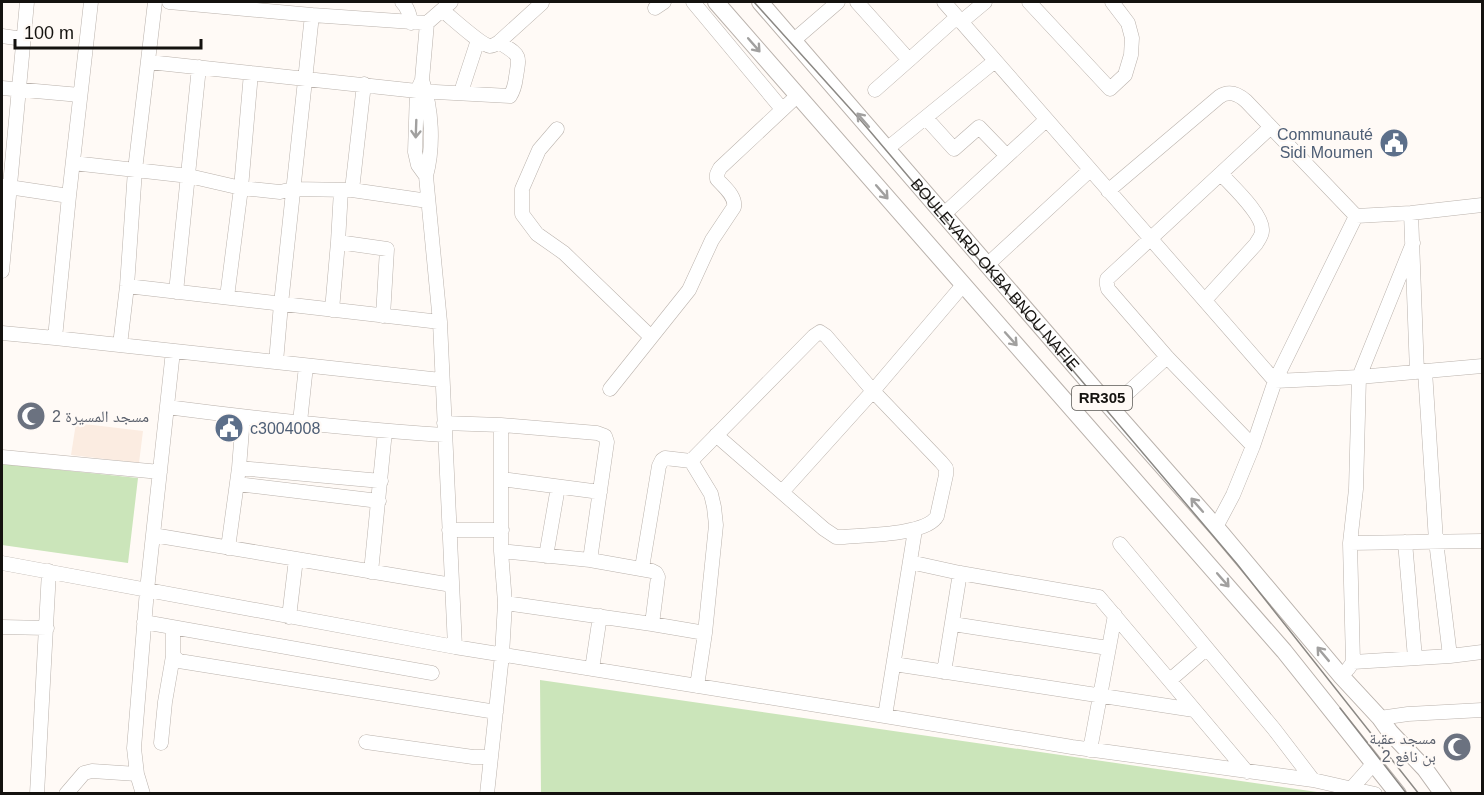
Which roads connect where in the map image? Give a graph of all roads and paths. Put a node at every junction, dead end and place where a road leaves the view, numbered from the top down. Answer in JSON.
{"nodes":[{"id":1,"x":27,"y":2,"type":"edge"},
{"id":2,"x":91,"y":2,"type":"edge"},
{"id":3,"x":155,"y":2,"type":"edge"},
{"id":4,"x":169,"y":2,"type":"edge"},
{"id":5,"x":402,"y":2,"type":"edge"},
{"id":6,"x":693,"y":2,"type":"edge"},
{"id":7,"x":716,"y":2,"type":"edge"},
{"id":8,"x":838,"y":2,"type":"edge"},
{"id":9,"x":857,"y":2,"type":"edge"},
{"id":10,"x":944,"y":2,"type":"edge"},
{"id":11,"x":985,"y":2,"type":"edge"},
{"id":12,"x":1029,"y":2,"type":"edge"},
{"id":13,"x":542,"y":3,"type":"dead end"},
{"id":14,"x":224,"y":4,"type":"edge"},
{"id":15,"x":768,"y":4,"type":"edge"},
{"id":16,"x":1118,"y":4,"type":"edge"},
{"id":17,"x":446,"y":6,"type":"edge"},
{"id":18,"x":312,"y":15,"type":"junction"},
{"id":19,"x":959,"y":19,"type":"junction"},
{"id":20,"x":411,"y":23,"type":"junction"},
{"id":21,"x":427,"y":23,"type":"junction"},
{"id":22,"x":2,"y":36,"type":"edge"},
{"id":23,"x":23,"y":39,"type":"junction"},
{"id":24,"x":478,"y":40,"type":"junction"},
{"id":25,"x":794,"y":40,"type":"junction"},
{"id":26,"x":499,"y":42,"type":"junction"},
{"id":27,"x":909,"y":60,"type":"junction"},
{"id":28,"x":995,"y":61,"type":"junction"},
{"id":29,"x":149,"y":62,"type":"junction"},
{"id":30,"x":199,"y":67,"type":"junction"},
{"id":31,"x":251,"y":73,"type":"junction"},
{"id":32,"x":306,"y":78,"type":"junction"},
{"id":33,"x":364,"y":84,"type":"junction"},
{"id":34,"x":422,"y":87,"type":"junction"},
{"id":35,"x":2,"y":88,"type":"edge"},
{"id":36,"x":18,"y":90,"type":"junction"},
{"id":37,"x":875,"y":90,"type":"dead end"},
{"id":38,"x":462,"y":92,"type":"junction"},
{"id":39,"x":80,"y":95,"type":"junction"},
{"id":40,"x":798,"y":95,"type":"junction"},
{"id":41,"x":782,"y":109,"type":"junction"},
{"id":42,"x":926,"y":118,"type":"junction"},
{"id":43,"x":1046,"y":120,"type":"junction"},
{"id":44,"x":1271,"y":127,"type":"junction"},
{"id":45,"x":557,"y":129,"type":"dead end"},
{"id":46,"x":888,"y":148,"type":"junction"},
{"id":47,"x":1007,"y":156,"type":"junction"},
{"id":48,"x":73,"y":163,"type":"junction"},
{"id":49,"x":135,"y":170,"type":"junction"},
{"id":50,"x":1090,"y":170,"type":"junction"},
{"id":51,"x":1221,"y":174,"type":"junction"},
{"id":52,"x":189,"y":176,"type":"junction"},
{"id":53,"x":5,"y":187,"type":"edge"},
{"id":54,"x":242,"y":188,"type":"junction"},
{"id":55,"x":293,"y":189,"type":"junction"},
{"id":56,"x":346,"y":190,"type":"junction"},
{"id":57,"x":1108,"y":191,"type":"junction"},
{"id":58,"x":69,"y":196,"type":"junction"},
{"id":59,"x":428,"y":201,"type":"junction"},
{"id":60,"x":1482,"y":205,"type":"edge"},
{"id":61,"x":1482,"y":210,"type":"edge"},
{"id":62,"x":1411,"y":213,"type":"junction"},
{"id":63,"x":943,"y":215,"type":"junction"},
{"id":64,"x":1356,"y":216,"type":"junction"},
{"id":65,"x":1151,"y":239,"type":"junction"},
{"id":66,"x":338,"y":242,"type":"junction"},
{"id":67,"x":1413,"y":243,"type":"junction"},
{"id":68,"x":987,"y":265,"type":"junction"},
{"id":69,"x":2,"y":266,"type":"edge"},
{"id":70,"x":2,"y":271,"type":"edge"},
{"id":71,"x":963,"y":285,"type":"junction"},
{"id":72,"x":127,"y":286,"type":"junction"},
{"id":73,"x":176,"y":292,"type":"junction"},
{"id":74,"x":227,"y":297,"type":"junction"},
{"id":75,"x":1205,"y":300,"type":"junction"},
{"id":76,"x":281,"y":304,"type":"junction"},
{"id":77,"x":332,"y":310,"type":"junction"},
{"id":78,"x":383,"y":316,"type":"junction"},
{"id":79,"x":440,"y":322,"type":"junction"},
{"id":80,"x":2,"y":333,"type":"edge"},
{"id":81,"x":55,"y":338,"type":"junction"},
{"id":82,"x":651,"y":338,"type":"junction"},
{"id":83,"x":120,"y":345,"type":"junction"},
{"id":84,"x":173,"y":351,"type":"junction"},
{"id":85,"x":1167,"y":357,"type":"junction"},
{"id":86,"x":276,"y":362,"type":"junction"},
{"id":87,"x":306,"y":366,"type":"junction"},
{"id":88,"x":1482,"y":366,"type":"edge"},
{"id":89,"x":1421,"y":371,"type":"junction"},
{"id":90,"x":1359,"y":377,"type":"junction"},
{"id":91,"x":441,"y":380,"type":"junction"},
{"id":92,"x":1275,"y":381,"type":"junction"},
{"id":93,"x":610,"y":389,"type":"dead end"},
{"id":94,"x":873,"y":391,"type":"junction"},
{"id":95,"x":167,"y":407,"type":"junction"},
{"id":96,"x":1111,"y":408,"type":"junction"},
{"id":97,"x":243,"y":417,"type":"junction"},
{"id":98,"x":300,"y":422,"type":"junction"},
{"id":99,"x":501,"y":425,"type":"junction"},
{"id":100,"x":444,"y":429,"type":"junction"},
{"id":101,"x":385,"y":431,"type":"junction"},
{"id":102,"x":716,"y":435,"type":"junction"},
{"id":103,"x":1253,"y":446,"type":"junction"},
{"id":104,"x":2,"y":457,"type":"edge"},
{"id":105,"x":691,"y":461,"type":"junction"},
{"id":106,"x":239,"y":468,"type":"junction"},
{"id":107,"x":160,"y":472,"type":"junction"},
{"id":108,"x":501,"y":479,"type":"junction"},
{"id":109,"x":381,"y":481,"type":"junction"},
{"id":110,"x":237,"y":484,"type":"junction"},
{"id":111,"x":558,"y":487,"type":"junction"},
{"id":112,"x":600,"y":492,"type":"junction"},
{"id":113,"x":782,"y":492,"type":"junction"},
{"id":114,"x":379,"y":501,"type":"junction"},
{"id":115,"x":1216,"y":527,"type":"junction"},
{"id":116,"x":449,"y":530,"type":"junction"},
{"id":117,"x":502,"y":530,"type":"junction"},
{"id":118,"x":915,"y":530,"type":"junction"},
{"id":119,"x":153,"y":536,"type":"junction"},
{"id":120,"x":1436,"y":541,"type":"junction"},
{"id":121,"x":1482,"y":541,"type":"edge"},
{"id":122,"x":1405,"y":542,"type":"junction"},
{"id":123,"x":1350,"y":543,"type":"junction"},
{"id":124,"x":1120,"y":544,"type":"dead end"},
{"id":125,"x":228,"y":548,"type":"junction"},
{"id":126,"x":501,"y":551,"type":"junction"},
{"id":127,"x":546,"y":556,"type":"junction"},
{"id":128,"x":296,"y":559,"type":"junction"},
{"id":129,"x":590,"y":560,"type":"junction"},
{"id":130,"x":910,"y":562,"type":"junction"},
{"id":131,"x":2,"y":563,"type":"edge"},
{"id":132,"x":642,"y":568,"type":"junction"},
{"id":133,"x":49,"y":571,"type":"junction"},
{"id":134,"x":371,"y":572,"type":"junction"},
{"id":135,"x":960,"y":573,"type":"junction"},
{"id":136,"x":452,"y":585,"type":"junction"},
{"id":137,"x":147,"y":590,"type":"junction"},
{"id":138,"x":505,"y":603,"type":"junction"},
{"id":139,"x":1114,"y":615,"type":"junction"},
{"id":140,"x":600,"y":616,"type":"junction"},
{"id":141,"x":289,"y":617,"type":"junction"},
{"id":142,"x":144,"y":622,"type":"junction"},
{"id":143,"x":652,"y":624,"type":"junction"},
{"id":144,"x":953,"y":624,"type":"junction"},
{"id":145,"x":2,"y":627,"type":"edge"},
{"id":146,"x":173,"y":627,"type":"junction"},
{"id":147,"x":47,"y":628,"type":"junction"},
{"id":148,"x":705,"y":633,"type":"junction"},
{"id":149,"x":455,"y":647,"type":"junction"},
{"id":150,"x":1108,"y":648,"type":"junction"},
{"id":151,"x":1206,"y":649,"type":"junction"},
{"id":152,"x":1482,"y":652,"type":"edge"},
{"id":153,"x":502,"y":655,"type":"junction"},
{"id":154,"x":173,"y":656,"type":"junction"},
{"id":155,"x":1450,"y":656,"type":"junction"},
{"id":156,"x":1415,"y":658,"type":"junction"},
{"id":157,"x":1353,"y":662,"type":"junction"},
{"id":158,"x":894,"y":664,"type":"junction"},
{"id":159,"x":592,"y":669,"type":"junction"},
{"id":160,"x":944,"y":672,"type":"junction"},
{"id":161,"x":432,"y":673,"type":"dead end"},
{"id":162,"x":1342,"y":677,"type":"junction"},
{"id":163,"x":1170,"y":680,"type":"junction"},
{"id":164,"x":697,"y":686,"type":"junction"},
{"id":165,"x":1099,"y":695,"type":"junction"},
{"id":166,"x":1194,"y":710,"type":"junction"},
{"id":167,"x":1482,"y":710,"type":"edge"},
{"id":168,"x":496,"y":712,"type":"junction"},
{"id":169,"x":885,"y":716,"type":"junction"},
{"id":170,"x":1380,"y":718,"type":"junction"},
{"id":171,"x":366,"y":742,"type":"dead end"},
{"id":172,"x":161,"y":744,"type":"dead end"},
{"id":173,"x":1090,"y":750,"type":"junction"},
{"id":174,"x":491,"y":758,"type":"junction"},
{"id":175,"x":1374,"y":763,"type":"junction"},
{"id":176,"x":1247,"y":772,"type":"junction"},
{"id":177,"x":137,"y":774,"type":"junction"},
{"id":178,"x":1313,"y":780,"type":"junction"},
{"id":179,"x":1351,"y":789,"type":"junction"},
{"id":180,"x":37,"y":794,"type":"edge"},
{"id":181,"x":66,"y":794,"type":"edge"},
{"id":182,"x":143,"y":794,"type":"edge"},
{"id":183,"x":487,"y":794,"type":"edge"},
{"id":184,"x":1375,"y":794,"type":"edge"},
{"id":185,"x":1398,"y":794,"type":"edge"},
{"id":186,"x":1443,"y":794,"type":"edge"}],
"edges":[{"from":1,"to":23,"type":"street"},
{"from":2,"to":39,"type":"street"},
{"from":3,"to":29,"type":"street"},
{"from":4,"to":14,"type":"street"},
{"from":5,"to":20,"type":"street"},
{"from":6,"to":41,"type":"street"},
{"from":7,"to":40,"type":"main road","name":"BOULEVARD OKBA BNOU NAFIE","number":"RR305","one_way":true},
{"from":8,"to":25,"type":"street"},
{"from":9,"to":27,"type":"street"},
{"from":10,"to":19,"type":"street"},
{"from":11,"to":19,"type":"street"},
{"from":12,"to":16,"type":"street"},
{"from":13,"to":26,"type":"street"},
{"from":14,"to":18,"type":"street"},
{"from":15,"to":25,"type":"main road","name":"BOULEVARD OKBA BNOU NAFIE","number":"RR305"},
{"from":17,"to":21,"type":"street"},
{"from":17,"to":24,"type":"street"},
{"from":18,"to":20,"type":"street"},
{"from":18,"to":32,"type":"street"},
{"from":19,"to":27,"type":"street"},
{"from":19,"to":28,"type":"street"},
{"from":20,"to":21,"type":"street"},
{"from":21,"to":34,"type":"street"},
{"from":22,"to":23,"type":"street"},
{"from":23,"to":36,"type":"street"},
{"from":24,"to":26,"type":"street"},
{"from":24,"to":38,"type":"street"},
{"from":46,"to":25,"type":"main road","name":"BOULEVARD OKBA BNOU NAFIE","number":"RR305","one_way":true},
{"from":26,"to":38,"type":"street"},
{"from":27,"to":37,"type":"street"},
{"from":28,"to":42,"type":"street"},
{"from":28,"to":43,"type":"street"},
{"from":29,"to":30,"type":"street"},
{"from":29,"to":49,"type":"street"},
{"from":30,"to":31,"type":"street"},
{"from":30,"to":52,"type":"street"},
{"from":31,"to":32,"type":"street"},
{"from":31,"to":54,"type":"street"},
{"from":32,"to":33,"type":"street"},
{"from":32,"to":55,"type":"street"},
{"from":33,"to":34,"type":"street"},
{"from":33,"to":56,"type":"street"},
{"from":34,"to":38,"type":"street"},
{"from":34,"to":59,"type":"street"},
{"from":35,"to":36,"type":"street"},
{"from":36,"to":39,"type":"street"},
{"from":36,"to":53,"type":"street"},
{"from":39,"to":48,"type":"street"},
{"from":40,"to":41,"type":"street"},
{"from":40,"to":71,"type":"main road","name":"BOULEVARD OKBA BNOU NAFIE","number":"RR305","one_way":true},
{"from":41,"to":82,"type":"street"},
{"from":42,"to":46,"type":"street"},
{"from":42,"to":47,"type":"street"},
{"from":43,"to":47,"type":"street"},
{"from":43,"to":50,"type":"street"},
{"from":44,"to":51,"type":"street"},
{"from":44,"to":57,"type":"street"},
{"from":44,"to":64,"type":"street"},
{"from":45,"to":82,"type":"street"},
{"from":46,"to":63,"type":"main road","name":"BOULEVARD OKBA BNOU NAFIE","number":"RR305"},
{"from":47,"to":63,"type":"street"},
{"from":48,"to":49,"type":"street"},
{"from":48,"to":58,"type":"street"},
{"from":49,"to":52,"type":"street"},
{"from":49,"to":72,"type":"street"},
{"from":50,"to":57,"type":"street"},
{"from":50,"to":68,"type":"street"},
{"from":51,"to":65,"type":"street"},
{"from":51,"to":75,"type":"street"},
{"from":52,"to":54,"type":"street"},
{"from":52,"to":73,"type":"street"},
{"from":53,"to":58,"type":"street"},
{"from":53,"to":69,"type":"street"},
{"from":54,"to":55,"type":"street"},
{"from":54,"to":74,"type":"street"},
{"from":55,"to":56,"type":"street"},
{"from":55,"to":76,"type":"street"},
{"from":56,"to":59,"type":"street"},
{"from":56,"to":66,"type":"street"},
{"from":57,"to":65,"type":"street"},
{"from":58,"to":81,"type":"street"},
{"from":59,"to":79,"type":"street"},
{"from":60,"to":61,"type":"street"},
{"from":60,"to":62,"type":"street"},
{"from":62,"to":64,"type":"street"},
{"from":62,"to":67,"type":"street"},
{"from":63,"to":68,"type":"main road","name":"BOULEVARD OKBA BNOU NAFIE","number":"RR305"},
{"from":64,"to":92,"type":"street"},
{"from":65,"to":75,"type":"street"},
{"from":65,"to":85,"type":"street"},
{"from":66,"to":77,"type":"street"},
{"from":66,"to":78,"type":"street"},
{"from":67,"to":89,"type":"street"},
{"from":67,"to":90,"type":"street"},
{"from":68,"to":96,"type":"main road","name":"BOULEVARD OKBA BNOU NAFIE","number":"RR305"},
{"from":69,"to":70,"type":"street"},
{"from":71,"to":94,"type":"street"},
{"from":71,"to":175,"type":"main road","name":"BOULEVARD OKBA BNOU NAFIE","number":"RR305","one_way":true},
{"from":72,"to":73,"type":"street"},
{"from":72,"to":83,"type":"street"},
{"from":73,"to":74,"type":"street"},
{"from":74,"to":76,"type":"street"},
{"from":75,"to":92,"type":"street"},
{"from":76,"to":77,"type":"street"},
{"from":76,"to":86,"type":"street"},
{"from":77,"to":78,"type":"street"},
{"from":78,"to":79,"type":"street"},
{"from":79,"to":91,"type":"street"},
{"from":80,"to":81,"type":"street"},
{"from":81,"to":83,"type":"street"},
{"from":82,"to":93,"type":"street"},
{"from":83,"to":84,"type":"street"},
{"from":84,"to":86,"type":"street"},
{"from":84,"to":95,"type":"street"},
{"from":85,"to":96,"type":"street"},
{"from":85,"to":103,"type":"street"},
{"from":86,"to":87,"type":"street"},
{"from":87,"to":91,"type":"street"},
{"from":87,"to":98,"type":"street"},
{"from":88,"to":89,"type":"street"},
{"from":89,"to":90,"type":"street"},
{"from":89,"to":120,"type":"street"},
{"from":90,"to":92,"type":"street"},
{"from":90,"to":123,"type":"street"},
{"from":91,"to":100,"type":"street"},
{"from":92,"to":103,"type":"street"},
{"from":94,"to":102,"type":"street"},
{"from":94,"to":113,"type":"street"},
{"from":94,"to":118,"type":"street"},
{"from":95,"to":97,"type":"street"},
{"from":95,"to":107,"type":"street"},
{"from":115,"to":96,"type":"main road","name":"BOULEVARD OKBA BNOU NAFIE","number":"RR305","one_way":true},
{"from":97,"to":98,"type":"street"},
{"from":97,"to":106,"type":"street"},
{"from":98,"to":101,"type":"street"},
{"from":99,"to":100,"type":"street"},
{"from":99,"to":108,"type":"street"},
{"from":99,"to":112,"type":"street"},
{"from":100,"to":101,"type":"street"},
{"from":100,"to":116,"type":"street"},
{"from":101,"to":109,"type":"street"},
{"from":102,"to":105,"type":"street"},
{"from":102,"to":113,"type":"street"},
{"from":103,"to":115,"type":"street"},
{"from":104,"to":107,"type":"street"},
{"from":105,"to":132,"type":"street"},
{"from":105,"to":148,"type":"street"},
{"from":106,"to":109,"type":"street"},
{"from":106,"to":110,"type":"street"},
{"from":107,"to":119,"type":"street"},
{"from":108,"to":111,"type":"street"},
{"from":108,"to":117,"type":"street"},
{"from":109,"to":114,"type":"street"},
{"from":110,"to":114,"type":"street"},
{"from":110,"to":125,"type":"street"},
{"from":111,"to":112,"type":"street"},
{"from":111,"to":127,"type":"street"},
{"from":112,"to":129,"type":"street"},
{"from":113,"to":118,"type":"street"},
{"from":114,"to":134,"type":"street"},
{"from":162,"to":115,"type":"main road","name":"BOULEVARD OKBA BNOU NAFIE","number":"RR305","one_way":true},
{"from":116,"to":117,"type":"street"},
{"from":116,"to":136,"type":"street"},
{"from":117,"to":126,"type":"street"},
{"from":118,"to":130,"type":"street"},
{"from":119,"to":125,"type":"street"},
{"from":119,"to":137,"type":"street"},
{"from":120,"to":121,"type":"street"},
{"from":120,"to":122,"type":"street"},
{"from":120,"to":155,"type":"street"},
{"from":122,"to":123,"type":"street"},
{"from":122,"to":156,"type":"street"},
{"from":123,"to":157,"type":"street"},
{"from":124,"to":151,"type":"street"},
{"from":125,"to":128,"type":"street"},
{"from":126,"to":127,"type":"street"},
{"from":126,"to":138,"type":"street"},
{"from":127,"to":129,"type":"street"},
{"from":128,"to":134,"type":"street"},
{"from":128,"to":141,"type":"street"},
{"from":129,"to":132,"type":"street"},
{"from":130,"to":135,"type":"street"},
{"from":130,"to":158,"type":"street"},
{"from":131,"to":133,"type":"street"},
{"from":132,"to":143,"type":"street"},
{"from":133,"to":137,"type":"street"},
{"from":133,"to":147,"type":"street"},
{"from":134,"to":136,"type":"street"},
{"from":135,"to":139,"type":"street"},
{"from":135,"to":144,"type":"street"},
{"from":136,"to":149,"type":"street"},
{"from":137,"to":141,"type":"street"},
{"from":137,"to":142,"type":"street"},
{"from":138,"to":140,"type":"street"},
{"from":138,"to":153,"type":"street"},
{"from":139,"to":150,"type":"street"},
{"from":139,"to":163,"type":"street"},
{"from":140,"to":143,"type":"street"},
{"from":140,"to":159,"type":"street"},
{"from":141,"to":149,"type":"street"},
{"from":142,"to":146,"type":"street"},
{"from":142,"to":177,"type":"street"},
{"from":143,"to":148,"type":"street"},
{"from":144,"to":150,"type":"street"},
{"from":144,"to":160,"type":"street"},
{"from":145,"to":147,"type":"street"},
{"from":146,"to":154,"type":"street"},
{"from":146,"to":161,"type":"street"},
{"from":147,"to":180,"type":"street"},
{"from":148,"to":164,"type":"street"},
{"from":149,"to":153,"type":"street"},
{"from":150,"to":165,"type":"street"},
{"from":151,"to":163,"type":"street"},
{"from":151,"to":178,"type":"street"},
{"from":152,"to":155,"type":"street"},
{"from":153,"to":159,"type":"street"},
{"from":153,"to":168,"type":"street"},
{"from":154,"to":168,"type":"street"},
{"from":154,"to":172,"type":"street"},
{"from":155,"to":156,"type":"street"},
{"from":156,"to":157,"type":"street"},
{"from":157,"to":162,"type":"street"},
{"from":158,"to":160,"type":"street"},
{"from":158,"to":169,"type":"street"},
{"from":159,"to":164,"type":"street"},
{"from":160,"to":165,"type":"street"},
{"from":162,"to":170,"type":"main road","name":"BOULEVARD OKBA BNOU NAFIE","number":"RR305"},
{"from":163,"to":166,"type":"street"},
{"from":164,"to":169,"type":"street"},
{"from":165,"to":166,"type":"street"},
{"from":165,"to":173,"type":"street"},
{"from":166,"to":176,"type":"street"},
{"from":167,"to":170,"type":"street"},
{"from":168,"to":174,"type":"street"},
{"from":169,"to":173,"type":"street"},
{"from":170,"to":186,"type":"main road","name":"BOULEVARD OKBA BNOU NAFIE","number":"RR305"},
{"from":171,"to":174,"type":"street"},
{"from":173,"to":176,"type":"street"},
{"from":174,"to":183,"type":"street"},
{"from":175,"to":179,"type":"street"},
{"from":175,"to":185,"type":"main road","name":"BOULEVARD OKBA BNOU NAFIE","number":"RR305"},
{"from":176,"to":178,"type":"street"},
{"from":177,"to":181,"type":"street"},
{"from":177,"to":182,"type":"street"},
{"from":178,"to":179,"type":"street"},
{"from":179,"to":184,"type":"street"}]}
